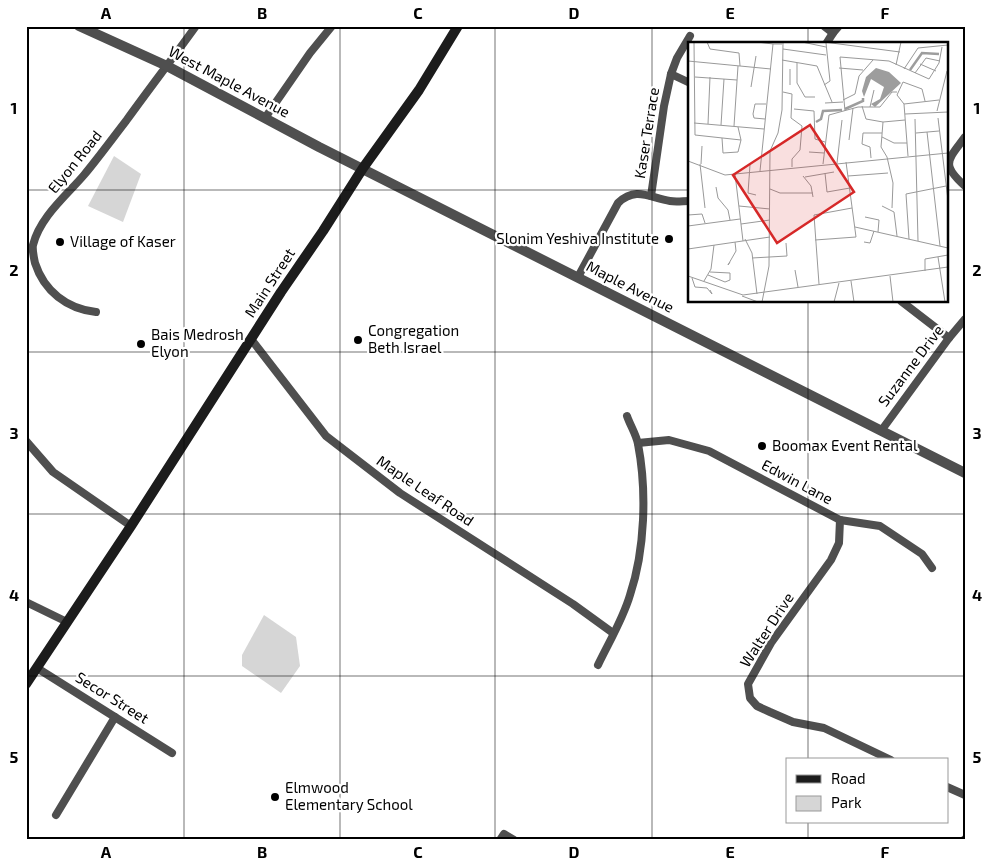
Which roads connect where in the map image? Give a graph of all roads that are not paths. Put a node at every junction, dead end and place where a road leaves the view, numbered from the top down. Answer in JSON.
{"nodes":[{"id":1,"x":79,"y":26,"type":"edge"},
{"id":2,"x":196,"y":26,"type":"edge"},
{"id":3,"x":332,"y":26,"type":"edge"},
{"id":4,"x":458,"y":26,"type":"edge"},
{"id":5,"x":824,"y":26,"type":"edge"},
{"id":6,"x":839,"y":26,"type":"edge"},
{"id":7,"x":832,"y":32,"type":"junction"},
{"id":8,"x":690,"y":36,"type":"dead end"},
{"id":9,"x":827,"y":42,"type":"edge"},
{"id":10,"x":167,"y":66,"type":"junction"},
{"id":11,"x":671,"y":74,"type":"junction"},
{"id":12,"x":688,"y":82,"type":"edge"},
{"id":13,"x":265,"y":118,"type":"junction"},
{"id":14,"x":965,"y":137,"type":"edge"},
{"id":15,"x":362,"y":168,"type":"junction"},
{"id":16,"x":965,"y":186,"type":"edge"},
{"id":17,"x":651,"y":196,"type":"junction"},
{"id":18,"x":688,"y":201,"type":"edge"},
{"id":19,"x":578,"y":277,"type":"junction"},
{"id":20,"x":902,"y":302,"type":"edge"},
{"id":21,"x":96,"y":312,"type":"dead end"},
{"id":22,"x":965,"y":319,"type":"edge"},
{"id":23,"x":949,"y":338,"type":"junction"},
{"id":24,"x":251,"y":339,"type":"junction"},
{"id":25,"x":627,"y":416,"type":"dead end"},
{"id":26,"x":880,"y":431,"type":"junction"},
{"id":27,"x":26,"y":441,"type":"edge"},
{"id":28,"x":638,"y":442,"type":"junction"},
{"id":29,"x":965,"y":473,"type":"edge"},
{"id":30,"x":840,"y":520,"type":"junction"},
{"id":31,"x":131,"y":526,"type":"junction"},
{"id":32,"x":932,"y":568,"type":"dead end"},
{"id":33,"x":26,"y":602,"type":"edge"},
{"id":34,"x":67,"y":622,"type":"junction"},
{"id":35,"x":613,"y":633,"type":"junction"},
{"id":36,"x":598,"y":665,"type":"dead end"},
{"id":37,"x":37,"y":668,"type":"junction"},
{"id":38,"x":26,"y":684,"type":"edge"},
{"id":39,"x":115,"y":717,"type":"junction"},
{"id":40,"x":172,"y":752,"type":"dead end"},
{"id":41,"x":887,"y":758,"type":"edge"},
{"id":42,"x":948,"y":787,"type":"edge"},
{"id":43,"x":965,"y":795,"type":"edge"},
{"id":44,"x":56,"y":815,"type":"dead end"},
{"id":45,"x":502,"y":837,"type":"edge"},
{"id":46,"x":514,"y":840,"type":"edge"}],
"edges":[{"from":1,"to":10,"type":"street","name":"West Maple Avenue"},
{"from":2,"to":10,"type":"street","name":"Elyon Road"},
{"from":3,"to":13,"type":"street"},
{"from":4,"to":15,"type":"main road","name":"Main Street"},
{"from":5,"to":7,"type":"street"},
{"from":6,"to":7,"type":"street"},
{"from":7,"to":9,"type":"street"},
{"from":8,"to":11,"type":"street","name":"Kaser Terrace"},
{"from":10,"to":13,"type":"street","name":"West Maple Avenue"},
{"from":10,"to":21,"type":"street","name":"Elyon Road"},
{"from":11,"to":12,"type":"street","name":"Kaser Terrace"},
{"from":11,"to":17,"type":"street","name":"Kaser Terrace"},
{"from":13,"to":15,"type":"street","name":"West Maple Avenue"},
{"from":14,"to":16,"type":"street"},
{"from":15,"to":19,"type":"street","name":"Maple Avenue"},
{"from":15,"to":24,"type":"main road","name":"Main Street"},
{"from":17,"to":18,"type":"street"},
{"from":17,"to":19,"type":"street"},
{"from":19,"to":26,"type":"street","name":"Maple Avenue"},
{"from":20,"to":23,"type":"street"},
{"from":22,"to":23,"type":"street","name":"Suzanne Drive"},
{"from":23,"to":26,"type":"street","name":"Suzanne Drive"},
{"from":24,"to":31,"type":"main road","name":"Main Street"},
{"from":24,"to":35,"type":"street","name":"Maple Leaf Road"},
{"from":25,"to":28,"type":"street"},
{"from":26,"to":29,"type":"street","name":"Maple Avenue"},
{"from":27,"to":31,"type":"street"},
{"from":28,"to":30,"type":"street","name":"Edwin Lane"},
{"from":28,"to":35,"type":"street"},
{"from":30,"to":32,"type":"street","name":"Edwin Lane"},
{"from":30,"to":41,"type":"street","name":"Walter Drive"},
{"from":31,"to":34,"type":"main road","name":"Main Street"},
{"from":33,"to":34,"type":"street"},
{"from":34,"to":37,"type":"main road","name":"Main Street"},
{"from":35,"to":36,"type":"street"},
{"from":37,"to":38,"type":"main road","name":"Main Street"},
{"from":37,"to":39,"type":"street","name":"Secor Street"},
{"from":39,"to":40,"type":"street","name":"Secor Street"},
{"from":39,"to":44,"type":"street"},
{"from":42,"to":43,"type":"street"},
{"from":45,"to":46,"type":"street"}]}
